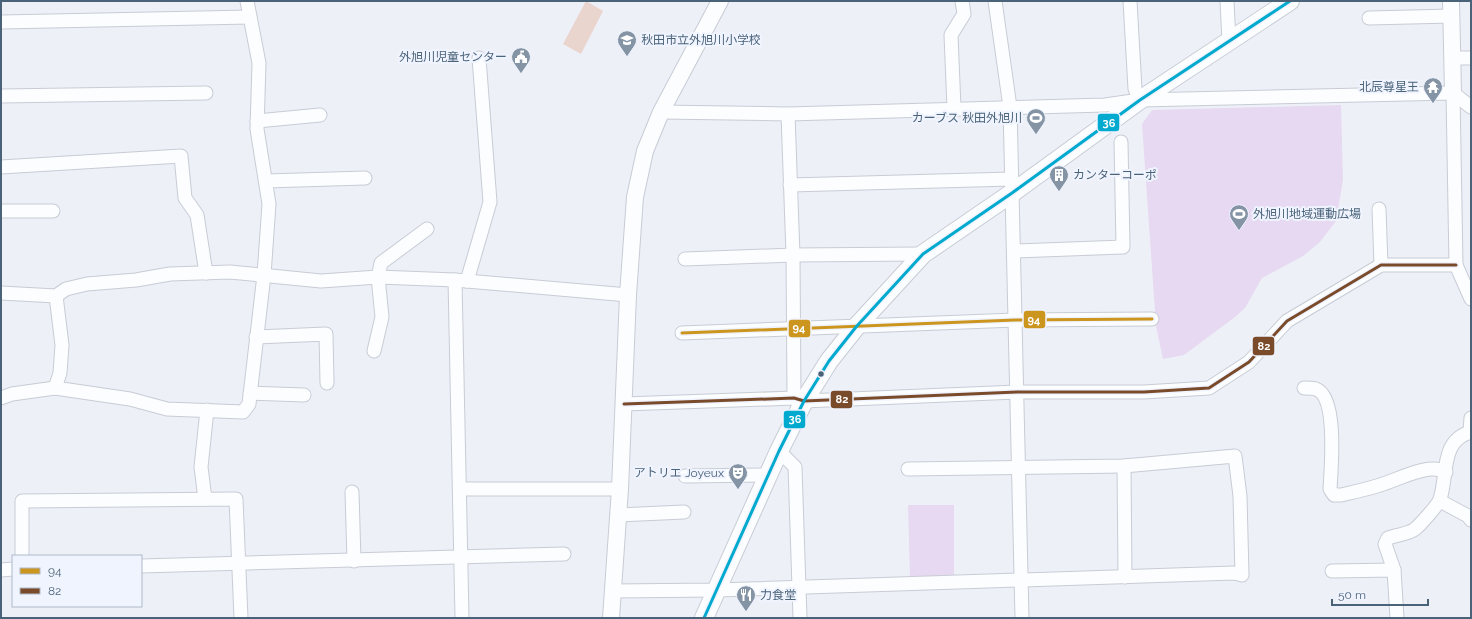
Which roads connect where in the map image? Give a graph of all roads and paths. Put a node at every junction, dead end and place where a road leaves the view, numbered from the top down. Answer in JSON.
{"nodes":[{"id":1,"x":246,"y":1,"type":"edge"},
{"id":2,"x":720,"y":1,"type":"edge"},
{"id":3,"x":962,"y":1,"type":"edge"},
{"id":4,"x":995,"y":1,"type":"edge"},
{"id":5,"x":1130,"y":1,"type":"edge"},
{"id":6,"x":1227,"y":1,"type":"edge"},
{"id":7,"x":1290,"y":1,"type":"edge"},
{"id":8,"x":1452,"y":9,"type":"edge"},
{"id":9,"x":250,"y":17,"type":"junction"},
{"id":10,"x":1369,"y":18,"type":"dead end"},
{"id":11,"x":1,"y":22,"type":"edge"},
{"id":12,"x":1228,"y":42,"type":"junction"},
{"id":13,"x":479,"y":58,"type":"dead end"},
{"id":14,"x":1452,"y":58,"type":"junction"},
{"id":15,"x":1471,"y":58,"type":"edge"},
{"id":16,"x":206,"y":93,"type":"dead end"},
{"id":17,"x":1453,"y":93,"type":"junction"},
{"id":18,"x":1,"y":96,"type":"edge"},
{"id":19,"x":1140,"y":100,"type":"junction"},
{"id":20,"x":1010,"y":106,"type":"junction"},
{"id":21,"x":1471,"y":107,"type":"edge"},
{"id":22,"x":954,"y":108,"type":"junction"},
{"id":23,"x":661,"y":112,"type":"junction"},
{"id":24,"x":788,"y":114,"type":"junction"},
{"id":25,"x":320,"y":115,"type":"dead end"},
{"id":26,"x":257,"y":120,"type":"junction"},
{"id":27,"x":1121,"y":142,"type":"dead end"},
{"id":28,"x":1,"y":167,"type":"edge"},
{"id":29,"x":365,"y":178,"type":"dead end"},
{"id":30,"x":266,"y":181,"type":"junction"},
{"id":31,"x":790,"y":185,"type":"junction"},
{"id":32,"x":1012,"y":186,"type":"junction"},
{"id":33,"x":1379,"y":209,"type":"dead end"},
{"id":34,"x":1,"y":211,"type":"edge"},
{"id":35,"x":53,"y":211,"type":"dead end"},
{"id":36,"x":427,"y":229,"type":"dead end"},
{"id":37,"x":1014,"y":251,"type":"junction"},
{"id":38,"x":923,"y":254,"type":"junction"},
{"id":39,"x":793,"y":255,"type":"junction"},
{"id":40,"x":685,"y":259,"type":"dead end"},
{"id":41,"x":1381,"y":265,"type":"junction"},
{"id":42,"x":1456,"y":265,"type":"junction"},
{"id":43,"x":206,"y":273,"type":"junction"},
{"id":44,"x":264,"y":275,"type":"junction"},
{"id":45,"x":378,"y":277,"type":"junction"},
{"id":46,"x":461,"y":280,"type":"junction"},
{"id":47,"x":1,"y":293,"type":"edge"},
{"id":48,"x":628,"y":295,"type":"junction"},
{"id":49,"x":56,"y":296,"type":"junction"},
{"id":50,"x":1471,"y":299,"type":"edge"},
{"id":51,"x":1152,"y":319,"type":"dead end"},
{"id":52,"x":1015,"y":320,"type":"junction"},
{"id":53,"x":856,"y":327,"type":"junction"},
{"id":54,"x":794,"y":329,"type":"junction"},
{"id":55,"x":682,"y":333,"type":"dead end"},
{"id":56,"x":256,"y":337,"type":"junction"},
{"id":57,"x":374,"y":351,"type":"dead end"},
{"id":58,"x":327,"y":383,"type":"dead end"},
{"id":59,"x":55,"y":388,"type":"junction"},
{"id":60,"x":1304,"y":388,"type":"dead end"},
{"id":61,"x":1017,"y":392,"type":"junction"},
{"id":62,"x":250,"y":393,"type":"junction"},
{"id":63,"x":304,"y":395,"type":"dead end"},
{"id":64,"x":1,"y":398,"type":"edge"},
{"id":65,"x":799,"y":400,"type":"junction"},
{"id":66,"x":624,"y":404,"type":"junction"},
{"id":67,"x":207,"y":410,"type":"junction"},
{"id":68,"x":1471,"y":418,"type":"edge"},
{"id":69,"x":1471,"y":432,"type":"edge"},
{"id":70,"x":779,"y":451,"type":"junction"},
{"id":71,"x":1018,"y":466,"type":"junction"},
{"id":72,"x":1124,"y":466,"type":"junction"},
{"id":73,"x":908,"y":469,"type":"dead end"},
{"id":74,"x":1446,"y":472,"type":"junction"},
{"id":75,"x":768,"y":475,"type":"junction"},
{"id":76,"x":685,"y":476,"type":"dead end"},
{"id":77,"x":460,"y":489,"type":"junction"},
{"id":78,"x":620,"y":489,"type":"junction"},
{"id":79,"x":352,"y":492,"type":"dead end"},
{"id":80,"x":204,"y":499,"type":"junction"},
{"id":81,"x":1440,"y":501,"type":"junction"},
{"id":82,"x":684,"y":512,"type":"dead end"},
{"id":83,"x":618,"y":515,"type":"junction"},
{"id":84,"x":1471,"y":520,"type":"edge"},
{"id":85,"x":564,"y":554,"type":"dead end"},
{"id":86,"x":22,"y":555,"type":"edge"},
{"id":87,"x":461,"y":558,"type":"junction"},
{"id":88,"x":354,"y":561,"type":"junction"},
{"id":89,"x":240,"y":564,"type":"junction"},
{"id":90,"x":142,"y":566,"type":"edge"},
{"id":91,"x":1,"y":570,"type":"edge"},
{"id":92,"x":12,"y":570,"type":"edge"},
{"id":93,"x":1394,"y":570,"type":"junction"},
{"id":94,"x":1332,"y":571,"type":"dead end"},
{"id":95,"x":1125,"y":577,"type":"junction"},
{"id":96,"x":1021,"y":579,"type":"junction"},
{"id":97,"x":799,"y":587,"type":"junction"},
{"id":98,"x":717,"y":590,"type":"junction"},
{"id":99,"x":612,"y":591,"type":"junction"},
{"id":100,"x":241,"y":618,"type":"edge"},
{"id":101,"x":462,"y":618,"type":"edge"},
{"id":102,"x":611,"y":618,"type":"edge"},
{"id":103,"x":704,"y":618,"type":"edge"},
{"id":104,"x":800,"y":618,"type":"edge"},
{"id":105,"x":1022,"y":618,"type":"edge"},
{"id":106,"x":1397,"y":618,"type":"edge"}],
"edges":[{"from":1,"to":9,"type":"street"},
{"from":2,"to":23,"type":"street"},
{"from":3,"to":22,"type":"street"},
{"from":4,"to":20,"type":"street"},
{"from":5,"to":19,"type":"street"},
{"from":6,"to":12,"type":"street"},
{"from":7,"to":12,"type":"main road"},
{"from":8,"to":10,"type":"street"},
{"from":8,"to":14,"type":"street"},
{"from":9,"to":11,"type":"street"},
{"from":9,"to":26,"type":"street"},
{"from":12,"to":19,"type":"main road"},
{"from":13,"to":46,"type":"street"},
{"from":14,"to":15,"type":"street"},
{"from":14,"to":17,"type":"street"},
{"from":16,"to":18,"type":"street"},
{"from":17,"to":19,"type":"street"},
{"from":17,"to":21,"type":"street"},
{"from":17,"to":42,"type":"street"},
{"from":19,"to":20,"type":"street"},
{"from":19,"to":32,"type":"main road"},
{"from":20,"to":22,"type":"street"},
{"from":20,"to":32,"type":"street"},
{"from":22,"to":24,"type":"street"},
{"from":23,"to":24,"type":"street"},
{"from":23,"to":48,"type":"street"},
{"from":24,"to":31,"type":"street"},
{"from":25,"to":26,"type":"street"},
{"from":26,"to":30,"type":"street"},
{"from":27,"to":37,"type":"street"},
{"from":28,"to":43,"type":"street"},
{"from":29,"to":30,"type":"street"},
{"from":30,"to":44,"type":"street"},
{"from":31,"to":32,"type":"street"},
{"from":31,"to":39,"type":"street"},
{"from":32,"to":37,"type":"street"},
{"from":32,"to":38,"type":"main road"},
{"from":33,"to":41,"type":"street"},
{"from":34,"to":35,"type":"street"},
{"from":36,"to":45,"type":"street"},
{"from":37,"to":52,"type":"street"},
{"from":38,"to":39,"type":"street"},
{"from":38,"to":53,"type":"main road"},
{"from":39,"to":40,"type":"street"},
{"from":39,"to":54,"type":"street"},
{"from":41,"to":42,"type":"street"},
{"from":41,"to":61,"type":"street"},
{"from":42,"to":50,"type":"street"},
{"from":43,"to":44,"type":"street"},
{"from":43,"to":49,"type":"street"},
{"from":44,"to":45,"type":"street"},
{"from":44,"to":56,"type":"street"},
{"from":45,"to":46,"type":"street"},
{"from":45,"to":57,"type":"street"},
{"from":46,"to":48,"type":"street"},
{"from":46,"to":77,"type":"street"},
{"from":47,"to":49,"type":"street"},
{"from":48,"to":66,"type":"street"},
{"from":49,"to":59,"type":"street"},
{"from":51,"to":52,"type":"street"},
{"from":52,"to":53,"type":"street"},
{"from":52,"to":61,"type":"street"},
{"from":53,"to":54,"type":"street"},
{"from":53,"to":65,"type":"main road"},
{"from":54,"to":55,"type":"street"},
{"from":54,"to":65,"type":"street"},
{"from":56,"to":58,"type":"street"},
{"from":56,"to":62,"type":"street"},
{"from":59,"to":64,"type":"street"},
{"from":59,"to":67,"type":"street"},
{"from":60,"to":74,"type":"street"},
{"from":61,"to":65,"type":"street"},
{"from":61,"to":71,"type":"street"},
{"from":62,"to":63,"type":"street"},
{"from":62,"to":67,"type":"street"},
{"from":65,"to":66,"type":"street"},
{"from":65,"to":70,"type":"main road"},
{"from":66,"to":78,"type":"street"},
{"from":67,"to":80,"type":"street"},
{"from":68,"to":69,"type":"street"},
{"from":69,"to":74,"type":"street"},
{"from":70,"to":75,"type":"main road"},
{"from":70,"to":97,"type":"street"},
{"from":71,"to":72,"type":"street"},
{"from":71,"to":73,"type":"street"},
{"from":71,"to":96,"type":"street"},
{"from":72,"to":95,"type":"street"},
{"from":72,"to":95,"type":"street"},
{"from":74,"to":81,"type":"street"},
{"from":75,"to":76,"type":"street"},
{"from":75,"to":98,"type":"main road"},
{"from":77,"to":78,"type":"street"},
{"from":77,"to":87,"type":"street"},
{"from":78,"to":83,"type":"street"},
{"from":79,"to":88,"type":"street"},
{"from":80,"to":86,"type":"street"},
{"from":80,"to":89,"type":"street"},
{"from":81,"to":84,"type":"street"},
{"from":81,"to":93,"type":"street"},
{"from":82,"to":83,"type":"street"},
{"from":83,"to":99,"type":"street"},
{"from":85,"to":87,"type":"street"},
{"from":87,"to":88,"type":"street"},
{"from":87,"to":101,"type":"street"},
{"from":88,"to":89,"type":"street"},
{"from":89,"to":90,"type":"street"},
{"from":89,"to":100,"type":"street"},
{"from":91,"to":92,"type":"street"},
{"from":93,"to":94,"type":"street"},
{"from":93,"to":106,"type":"street"},
{"from":95,"to":96,"type":"street"},
{"from":96,"to":97,"type":"street"},
{"from":96,"to":105,"type":"street"},
{"from":97,"to":98,"type":"street"},
{"from":97,"to":104,"type":"street"},
{"from":98,"to":99,"type":"street"},
{"from":98,"to":103,"type":"main road"},
{"from":99,"to":102,"type":"street"}]}
